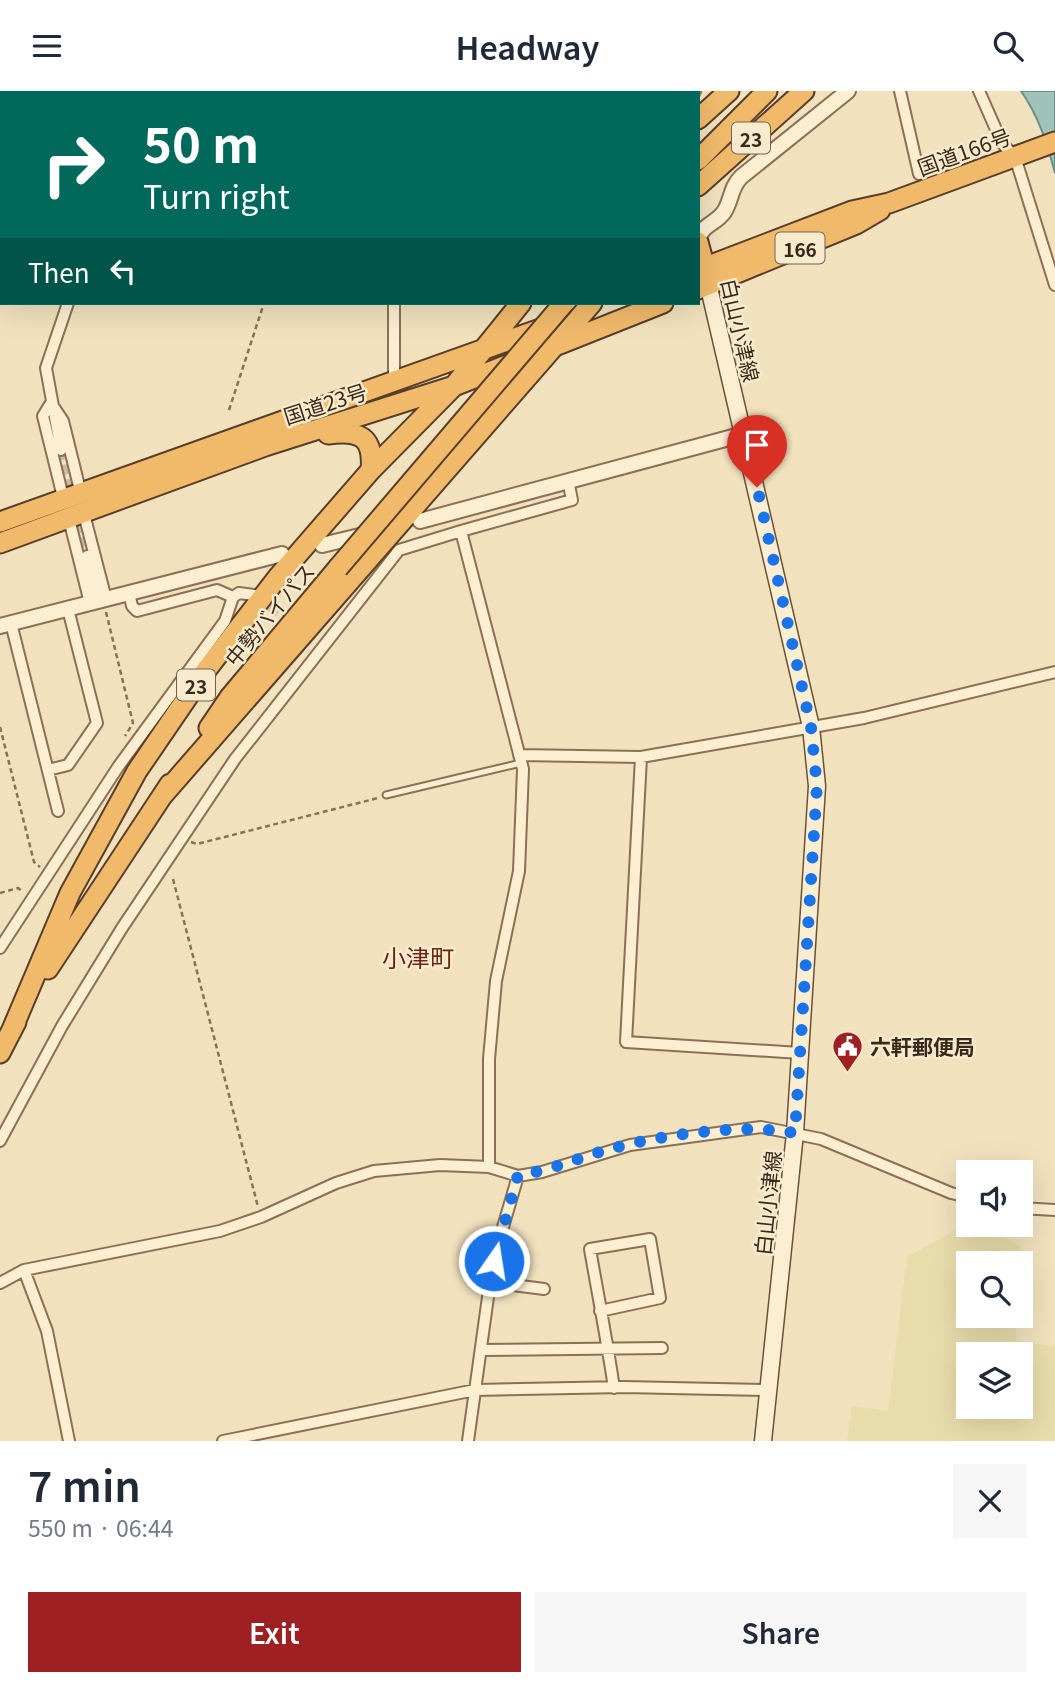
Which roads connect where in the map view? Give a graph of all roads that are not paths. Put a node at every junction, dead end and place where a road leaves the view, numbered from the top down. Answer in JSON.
{"nodes":[{"id":1,"x":729,"y":91,"type":"edge"},
{"id":2,"x":767,"y":91,"type":"edge"},
{"id":3,"x":774,"y":91,"type":"edge"},
{"id":4,"x":804,"y":91,"type":"edge"},
{"id":5,"x":848,"y":91,"type":"edge"},
{"id":6,"x":900,"y":91,"type":"edge"},
{"id":7,"x":979,"y":91,"type":"edge"},
{"id":8,"x":700,"y":117,"type":"edge"},
{"id":9,"x":736,"y":122,"type":"junction"},
{"id":10,"x":1055,"y":142,"type":"edge"},
{"id":11,"x":1015,"y":157,"type":"junction"},
{"id":12,"x":700,"y":158,"type":"edge"},
{"id":13,"x":919,"y":174,"type":"dead end"},
{"id":14,"x":700,"y":184,"type":"edge"},
{"id":15,"x":700,"y":215,"type":"edge"},
{"id":16,"x":717,"y":218,"type":"junction"},
{"id":17,"x":700,"y":237,"type":"edge"},
{"id":18,"x":700,"y":260,"type":"edge"},
{"id":19,"x":702,"y":278,"type":"edge"},
{"id":20,"x":1055,"y":285,"type":"edge"},
{"id":21,"x":67,"y":305,"type":"edge"},
{"id":22,"x":394,"y":305,"type":"edge"},
{"id":23,"x":519,"y":305,"type":"edge"},
{"id":24,"x":562,"y":305,"type":"edge"},
{"id":25,"x":658,"y":305,"type":"edge"},
{"id":26,"x":588,"y":307,"type":"edge"},
{"id":27,"x":506,"y":321,"type":"junction"},
{"id":28,"x":554,"y":344,"type":"junction"},
{"id":29,"x":486,"y":351,"type":"junction"},
{"id":30,"x":418,"y":375,"type":"junction"},
{"id":31,"x":394,"y":383,"type":"junction"},
{"id":32,"x":454,"y":386,"type":"junction"},
{"id":33,"x":51,"y":403,"type":"junction"},
{"id":34,"x":744,"y":434,"type":"junction"},
{"id":35,"x":265,"y":446,"type":"junction"},
{"id":36,"x":61,"y":450,"type":"tunnel mouth"},
{"id":37,"x":371,"y":470,"type":"junction"},
{"id":38,"x":568,"y":480,"type":"junction"},
{"id":39,"x":75,"y":507,"type":"junction"},
{"id":40,"x":420,"y":520,"type":"dead end"},
{"id":41,"x":0,"y":522,"type":"edge"},
{"id":42,"x":461,"y":531,"type":"junction"},
{"id":43,"x":375,"y":532,"type":"dead end"},
{"id":44,"x":0,"y":543,"type":"edge"},
{"id":45,"x":321,"y":545,"type":"dead end"},
{"id":46,"x":282,"y":554,"type":"dead end"},
{"id":47,"x":87,"y":556,"type":"tunnel mouth"},
{"id":48,"x":129,"y":593,"type":"junction"},
{"id":49,"x":254,"y":595,"type":"tunnel mouth"},
{"id":50,"x":233,"y":597,"type":"junction"},
{"id":51,"x":98,"y":601,"type":"junction"},
{"id":52,"x":68,"y":609,"type":"junction"},
{"id":53,"x":5,"y":625,"type":"edge"},
{"id":54,"x":311,"y":634,"type":"dead end"},
{"id":55,"x":325,"y":643,"type":"junction"},
{"id":56,"x":1055,"y":672,"type":"edge"},
{"id":57,"x":811,"y":727,"type":"junction"},
{"id":58,"x":641,"y":757,"type":"junction"},
{"id":59,"x":520,"y":759,"type":"junction"},
{"id":60,"x":48,"y":770,"type":"junction"},
{"id":61,"x":163,"y":795,"type":"junction"},
{"id":62,"x":386,"y":795,"type":"road end"},
{"id":63,"x":58,"y":811,"type":"dead end"},
{"id":64,"x":0,"y":948,"type":"edge"},
{"id":65,"x":10,"y":1032,"type":"junction"},
{"id":66,"x":0,"y":1052,"type":"edge"},
{"id":67,"x":800,"y":1053,"type":"junction"},
{"id":68,"x":795,"y":1133,"type":"junction"},
{"id":69,"x":0,"y":1141,"type":"edge"},
{"id":70,"x":489,"y":1167,"type":"junction"},
{"id":71,"x":518,"y":1175,"type":"junction"},
{"id":72,"x":956,"y":1194,"type":"edge"},
{"id":73,"x":1033,"y":1210,"type":"edge"},
{"id":74,"x":1055,"y":1212,"type":"edge"},
{"id":75,"x":24,"y":1271,"type":"junction"},
{"id":76,"x":490,"y":1282,"type":"junction"},
{"id":77,"x":0,"y":1283,"type":"edge"},
{"id":78,"x":544,"y":1289,"type":"dead end"},
{"id":79,"x":600,"y":1311,"type":"junction"},
{"id":80,"x":662,"y":1348,"type":"dead end"},
{"id":81,"x":608,"y":1349,"type":"junction"},
{"id":82,"x":481,"y":1350,"type":"junction"},
{"id":83,"x":614,"y":1388,"type":"junction"},
{"id":84,"x":475,"y":1390,"type":"junction"},
{"id":85,"x":769,"y":1390,"type":"junction"},
{"id":86,"x":69,"y":1441,"type":"edge"},
{"id":87,"x":223,"y":1441,"type":"edge"},
{"id":88,"x":468,"y":1441,"type":"edge"},
{"id":89,"x":763,"y":1441,"type":"edge"}],
"edges":[{"from":1,"to":8,"type":"highway","number":"23"},
{"from":2,"to":9,"type":"highway","number":"23"},
{"from":3,"to":9,"type":"highway","number":"23"},
{"from":4,"to":14,"type":"highway","number":"23"},
{"from":5,"to":16,"type":"street"},
{"from":6,"to":13,"type":"street"},
{"from":7,"to":11,"type":"street"},
{"from":9,"to":12,"type":"highway","number":"23"},
{"from":10,"to":11,"type":"highway","name":"国道166号","number":"166"},
{"from":11,"to":19,"type":"highway","name":"国道166号","number":"166"},
{"from":11,"to":20,"type":"street"},
{"from":15,"to":16,"type":"street"},
{"from":16,"to":17,"type":"street"},
{"from":18,"to":19,"type":"highway"},
{"from":19,"to":34,"type":"main road","name":"白山小津線"},
{"from":21,"to":33,"type":"street"},
{"from":22,"to":31,"type":"street"},
{"from":23,"to":27,"type":"highway","number":"23"},
{"from":24,"to":61,"type":"highway","name":"中勢バイパス","number":"23","bridge":true},
{"from":25,"to":28,"type":"highway","name":"国道23号","number":"23"},
{"from":26,"to":28,"type":"highway","number":"23"},
{"from":26,"to":29,"type":"highway","name":"国道23号","number":"23"},
{"from":27,"to":29,"type":"highway","number":"23"},
{"from":27,"to":30,"type":"highway","number":"23"},
{"from":28,"to":32,"type":"highway","name":"国道23号","number":"23"},
{"from":28,"to":61,"type":"highway","number":"23"},
{"from":29,"to":30,"type":"highway","name":"国道23号","number":"23"},
{"from":29,"to":32,"type":"highway","number":"23"},
{"from":30,"to":31,"type":"highway","name":"国道23号","number":"23"},
{"from":31,"to":39,"type":"highway","name":"国道23号","number":"23"},
{"from":32,"to":35,"type":"highway","name":"国道23号","number":"23"},
{"from":32,"to":37,"type":"highway","number":"23"},
{"from":33,"to":36,"type":"street"},
{"from":33,"to":39,"type":"street"},
{"from":33,"to":39,"type":"street"},
{"from":34,"to":38,"type":"street"},
{"from":34,"to":57,"type":"main road","name":"白山小津線"},
{"from":35,"to":37,"type":"highway"},
{"from":35,"to":39,"type":"highway","name":"国道23号","number":"23"},
{"from":37,"to":65,"type":"highway","number":"23"},
{"from":38,"to":40,"type":"street"},
{"from":38,"to":42,"type":"street"},
{"from":39,"to":41,"type":"highway","name":"国道23号","number":"23"},
{"from":39,"to":44,"type":"highway","name":"国道23号","number":"23"},
{"from":39,"to":51,"type":"street"},
{"from":39,"to":51,"type":"street"},
{"from":42,"to":55,"type":"street"},
{"from":42,"to":59,"type":"street"},
{"from":43,"to":45,"type":"street"},
{"from":46,"to":48,"type":"street"},
{"from":47,"to":51,"type":"street"},
{"from":48,"to":50,"type":"street"},
{"from":48,"to":51,"type":"street"},
{"from":49,"to":50,"type":"street"},
{"from":50,"to":64,"type":"street"},
{"from":51,"to":52,"type":"street"},
{"from":52,"to":53,"type":"street"},
{"from":52,"to":60,"type":"street"},
{"from":53,"to":60,"type":"street"},
{"from":54,"to":55,"type":"street"},
{"from":55,"to":69,"type":"street"},
{"from":56,"to":57,"type":"street"},
{"from":57,"to":58,"type":"street"},
{"from":57,"to":67,"type":"main road","name":"白山小津線"},
{"from":58,"to":59,"type":"street"},
{"from":58,"to":67,"type":"street"},
{"from":59,"to":62,"type":"lane"},
{"from":59,"to":70,"type":"street"},
{"from":60,"to":63,"type":"street"},
{"from":61,"to":65,"type":"highway","name":"中勢バイパス","number":"23"},
{"from":65,"to":66,"type":"highway","name":"中勢バイパス","number":"23"},
{"from":67,"to":68,"type":"main road","name":"白山小津線"},
{"from":68,"to":71,"type":"street"},
{"from":68,"to":72,"type":"street"},
{"from":68,"to":85,"type":"main road","name":"白山小津線"},
{"from":70,"to":71,"type":"street"},
{"from":70,"to":75,"type":"street"},
{"from":71,"to":76,"type":"street"},
{"from":73,"to":74,"type":"street"},
{"from":75,"to":77,"type":"street"},
{"from":75,"to":86,"type":"street"},
{"from":76,"to":78,"type":"street"},
{"from":76,"to":82,"type":"street"},
{"from":79,"to":79,"type":"street"},
{"from":79,"to":81,"type":"street"},
{"from":80,"to":81,"type":"street"},
{"from":81,"to":82,"type":"street"},
{"from":81,"to":83,"type":"street"},
{"from":82,"to":84,"type":"street"},
{"from":83,"to":84,"type":"street"},
{"from":83,"to":85,"type":"street"},
{"from":84,"to":87,"type":"street"},
{"from":84,"to":88,"type":"street"},
{"from":85,"to":89,"type":"main road","name":"白山小津線"}]}
